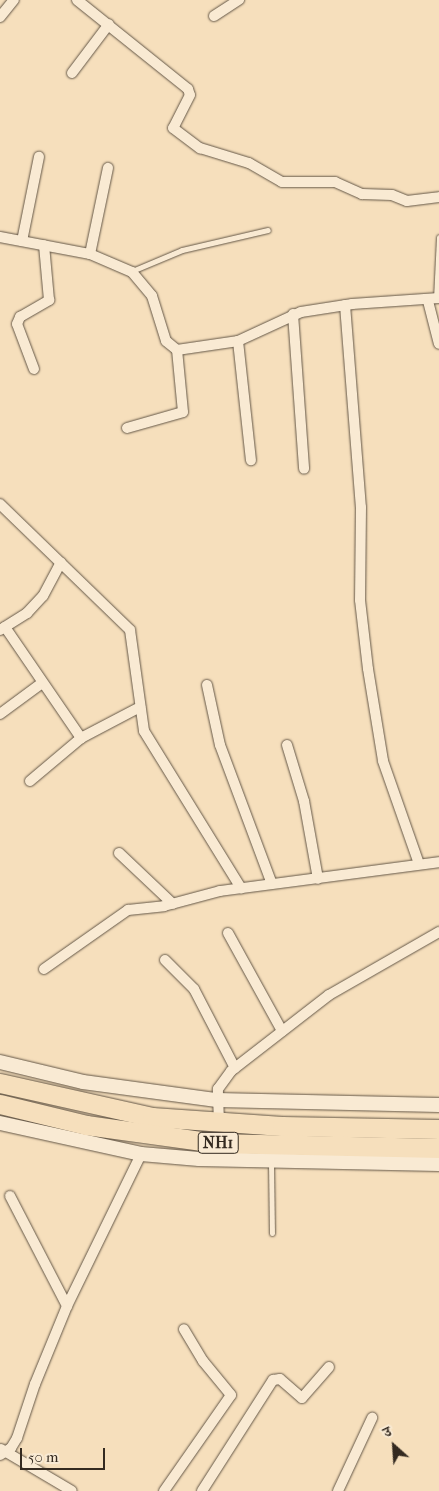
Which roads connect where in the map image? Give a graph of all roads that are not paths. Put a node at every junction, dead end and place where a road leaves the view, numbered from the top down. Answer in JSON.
{"nodes":[{"id":1,"x":14,"y":0,"type":"edge"},
{"id":2,"x":76,"y":0,"type":"edge"},
{"id":3,"x":239,"y":0,"type":"edge"},
{"id":4,"x":214,"y":16,"type":"dead end"},
{"id":5,"x":0,"y":17,"type":"edge"},
{"id":6,"x":109,"y":24,"type":"junction"},
{"id":7,"x":72,"y":74,"type":"dead end"},
{"id":8,"x":39,"y":157,"type":"dead end"},
{"id":9,"x":108,"y":168,"type":"dead end"},
{"id":10,"x":439,"y":197,"type":"edge"},
{"id":11,"x":268,"y":230,"type":"dead end"},
{"id":12,"x":0,"y":237,"type":"edge"},
{"id":13,"x":439,"y":237,"type":"edge"},
{"id":14,"x":22,"y":241,"type":"junction"},
{"id":15,"x":44,"y":244,"type":"junction"},
{"id":16,"x":90,"y":254,"type":"junction"},
{"id":17,"x":132,"y":272,"type":"junction"},
{"id":18,"x":434,"y":299,"type":"edge"},
{"id":19,"x":345,"y":305,"type":"junction"},
{"id":20,"x":293,"y":314,"type":"junction"},
{"id":21,"x":238,"y":340,"type":"junction"},
{"id":22,"x":439,"y":344,"type":"edge"},
{"id":23,"x":177,"y":350,"type":"junction"},
{"id":24,"x":34,"y":369,"type":"dead end"},
{"id":25,"x":127,"y":428,"type":"dead end"},
{"id":26,"x":251,"y":460,"type":"dead end"},
{"id":27,"x":304,"y":468,"type":"dead end"},
{"id":28,"x":0,"y":505,"type":"edge"},
{"id":29,"x":60,"y":562,"type":"junction"},
{"id":30,"x":2,"y":629,"type":"edge"},
{"id":31,"x":42,"y":683,"type":"junction"},
{"id":32,"x":207,"y":686,"type":"dead end"},
{"id":33,"x":140,"y":707,"type":"junction"},
{"id":34,"x":0,"y":714,"type":"edge"},
{"id":35,"x":81,"y":738,"type":"junction"},
{"id":36,"x":287,"y":745,"type":"dead end"},
{"id":37,"x":30,"y":782,"type":"dead end"},
{"id":38,"x":119,"y":853,"type":"dead end"},
{"id":39,"x":439,"y":862,"type":"edge"},
{"id":40,"x":419,"y":864,"type":"junction"},
{"id":41,"x":318,"y":879,"type":"junction"},
{"id":42,"x":272,"y":884,"type":"junction"},
{"id":43,"x":241,"y":888,"type":"junction"},
{"id":44,"x":173,"y":904,"type":"junction"},
{"id":45,"x":439,"y":932,"type":"edge"},
{"id":46,"x":228,"y":933,"type":"dead end"},
{"id":47,"x":165,"y":960,"type":"dead end"},
{"id":48,"x":44,"y":969,"type":"dead end"},
{"id":49,"x":282,"y":1031,"type":"junction"},
{"id":50,"x":0,"y":1062,"type":"edge"},
{"id":51,"x":235,"y":1068,"type":"junction"},
{"id":52,"x":0,"y":1083,"type":"edge"},
{"id":53,"x":217,"y":1100,"type":"junction"},
{"id":54,"x":0,"y":1104,"type":"edge"},
{"id":55,"x":439,"y":1105,"type":"edge"},
{"id":56,"x":0,"y":1123,"type":"edge"},
{"id":57,"x":219,"y":1123,"type":"junction"},
{"id":58,"x":359,"y":1128,"type":"junction"},
{"id":59,"x":439,"y":1129,"type":"edge"},
{"id":60,"x":358,"y":1148,"type":"junction"},
{"id":61,"x":439,"y":1148,"type":"edge"},
{"id":62,"x":141,"y":1154,"type":"junction"},
{"id":63,"x":271,"y":1162,"type":"junction"},
{"id":64,"x":439,"y":1164,"type":"edge"},
{"id":65,"x":10,"y":1196,"type":"dead end"},
{"id":66,"x":272,"y":1233,"type":"dead end"},
{"id":67,"x":67,"y":1306,"type":"junction"},
{"id":68,"x":184,"y":1329,"type":"dead end"},
{"id":69,"x":329,"y":1368,"type":"dead end"},
{"id":70,"x":372,"y":1418,"type":"dead end"},
{"id":71,"x":2,"y":1452,"type":"edge"},
{"id":72,"x":72,"y":1491,"type":"edge"},
{"id":73,"x":164,"y":1491,"type":"edge"},
{"id":74,"x":202,"y":1491,"type":"edge"},
{"id":75,"x":338,"y":1491,"type":"edge"}],
"edges":[{"from":1,"to":5,"type":"street"},
{"from":2,"to":6,"type":"street"},
{"from":3,"to":4,"type":"street"},
{"from":6,"to":7,"type":"street"},
{"from":6,"to":10,"type":"street"},
{"from":8,"to":14,"type":"street"},
{"from":9,"to":16,"type":"street"},
{"from":11,"to":17,"type":"lane"},
{"from":12,"to":14,"type":"street"},
{"from":13,"to":18,"type":"lane"},
{"from":14,"to":15,"type":"street"},
{"from":15,"to":16,"type":"street"},
{"from":15,"to":24,"type":"street"},
{"from":16,"to":17,"type":"street"},
{"from":17,"to":23,"type":"street"},
{"from":18,"to":19,"type":"street"},
{"from":18,"to":22,"type":"street"},
{"from":19,"to":20,"type":"street"},
{"from":19,"to":40,"type":"street"},
{"from":20,"to":21,"type":"street"},
{"from":20,"to":27,"type":"street"},
{"from":21,"to":23,"type":"street"},
{"from":21,"to":26,"type":"street"},
{"from":23,"to":25,"type":"street"},
{"from":28,"to":29,"type":"street"},
{"from":29,"to":30,"type":"street"},
{"from":29,"to":33,"type":"street"},
{"from":30,"to":31,"type":"street"},
{"from":31,"to":34,"type":"street"},
{"from":31,"to":35,"type":"street"},
{"from":32,"to":42,"type":"street"},
{"from":33,"to":35,"type":"street"},
{"from":33,"to":43,"type":"street"},
{"from":35,"to":37,"type":"street"},
{"from":36,"to":41,"type":"street"},
{"from":38,"to":44,"type":"street"},
{"from":39,"to":40,"type":"street"},
{"from":40,"to":41,"type":"street"},
{"from":41,"to":42,"type":"street"},
{"from":42,"to":43,"type":"street"},
{"from":43,"to":44,"type":"street"},
{"from":44,"to":48,"type":"street"},
{"from":45,"to":49,"type":"street"},
{"from":46,"to":49,"type":"street"},
{"from":47,"to":51,"type":"street"},
{"from":49,"to":51,"type":"street"},
{"from":50,"to":53,"type":"street"},
{"from":51,"to":53,"type":"street"},
{"from":52,"to":57,"type":"highway","number":"NH1"},
{"from":53,"to":55,"type":"street"},
{"from":53,"to":57,"type":"street"},
{"from":54,"to":60,"type":"highway","number":"NH1"},
{"from":56,"to":62,"type":"street"},
{"from":57,"to":58,"type":"highway","number":"NH1"},
{"from":58,"to":59,"type":"highway","number":"NH1"},
{"from":58,"to":60,"type":"highway"},
{"from":60,"to":61,"type":"highway","number":"NH1"},
{"from":62,"to":63,"type":"street"},
{"from":62,"to":67,"type":"street"},
{"from":63,"to":64,"type":"street"},
{"from":63,"to":66,"type":"lane"},
{"from":65,"to":67,"type":"street"},
{"from":67,"to":71,"type":"street"},
{"from":68,"to":73,"type":"street"},
{"from":69,"to":74,"type":"street"},
{"from":70,"to":75,"type":"street"},
{"from":71,"to":72,"type":"street"}]}
